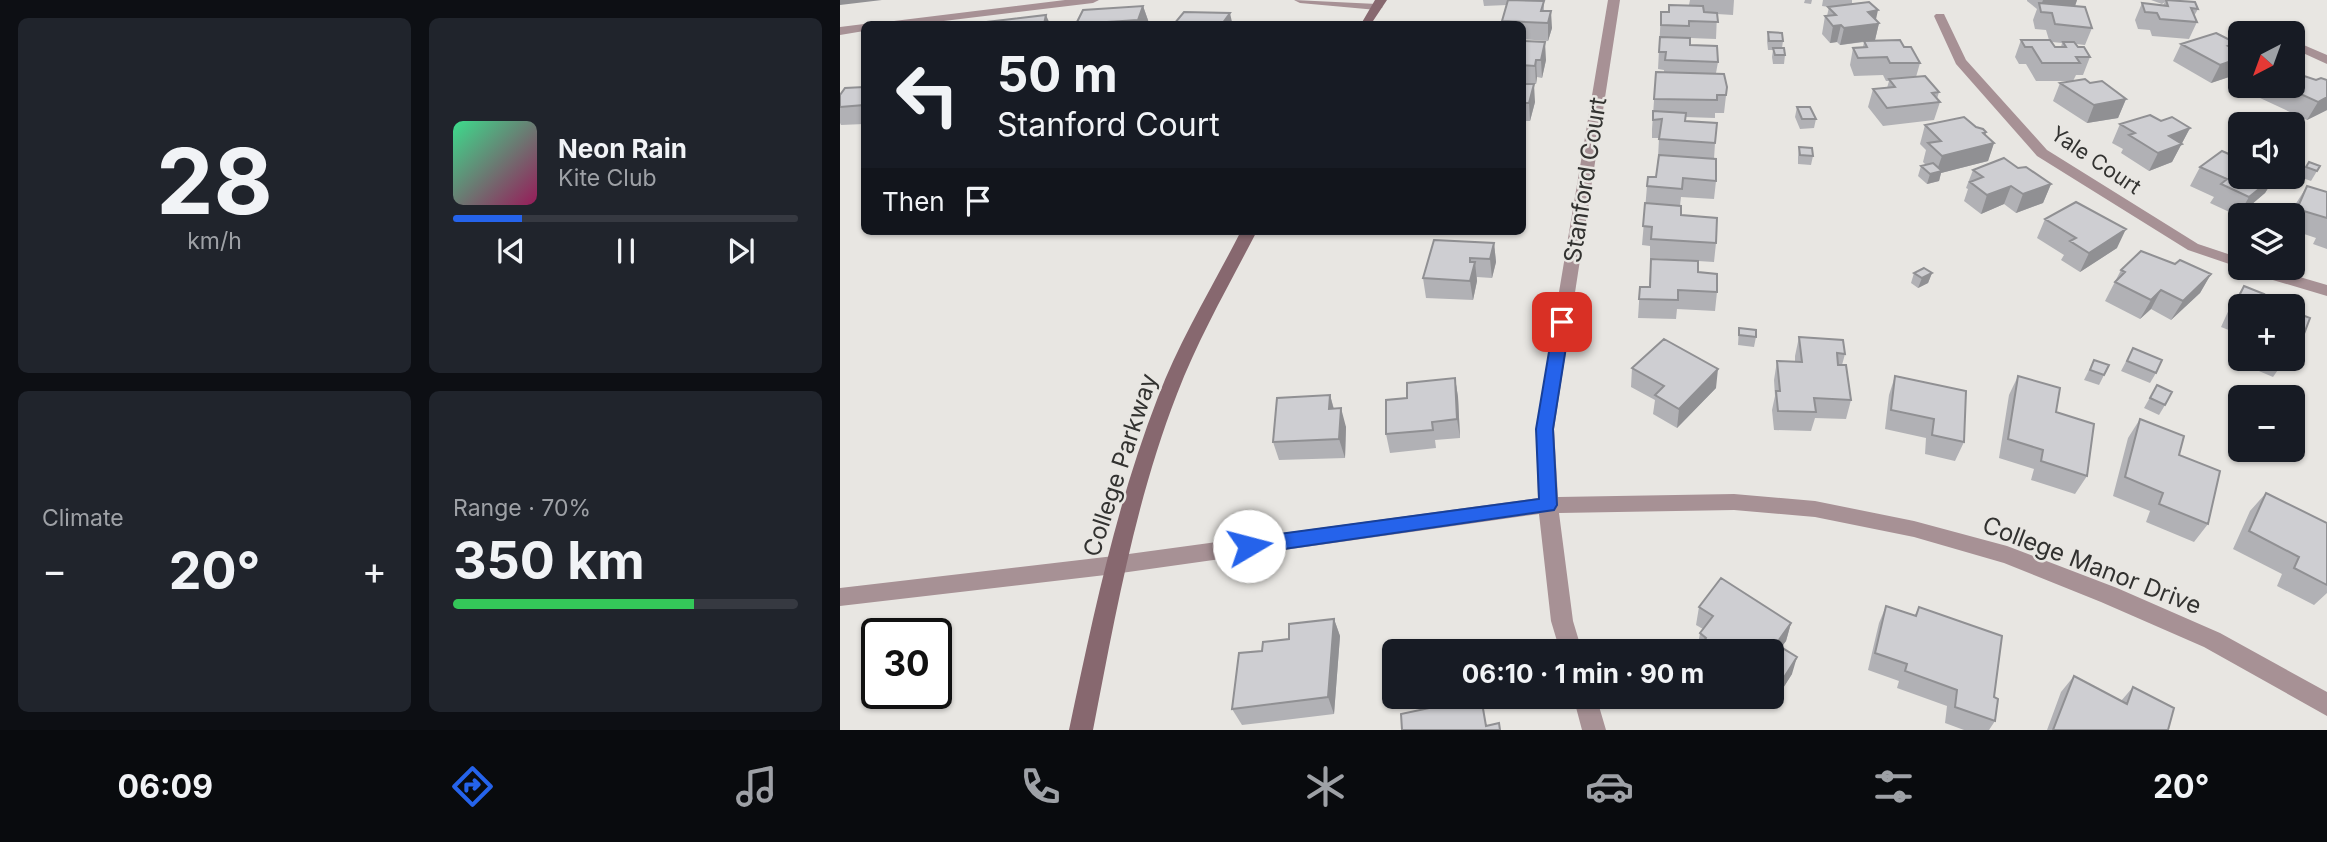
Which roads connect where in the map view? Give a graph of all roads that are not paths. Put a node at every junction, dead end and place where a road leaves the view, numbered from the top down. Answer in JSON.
{"nodes":[{"id":1,"x":1093,"y":0,"type":"edge"},
{"id":2,"x":1300,"y":0,"type":"edge"},
{"id":3,"x":1614,"y":0,"type":"edge"},
{"id":4,"x":1379,"y":3,"type":"edge"},
{"id":5,"x":1940,"y":16,"type":"dead end"},
{"id":6,"x":919,"y":21,"type":"edge"},
{"id":7,"x":1368,"y":21,"type":"edge"},
{"id":8,"x":861,"y":28,"type":"edge"},
{"id":9,"x":840,"y":31,"type":"edge"},
{"id":10,"x":2305,"y":49,"type":"edge"},
{"id":11,"x":2327,"y":60,"type":"edge"},
{"id":12,"x":1247,"y":235,"type":"edge"},
{"id":13,"x":2228,"y":259,"type":"edge"},
{"id":14,"x":2291,"y":280,"type":"edge"},
{"id":15,"x":2327,"y":291,"type":"edge"},
{"id":16,"x":1548,"y":505,"type":"junction"},
{"id":17,"x":1114,"y":565,"type":"junction"},
{"id":18,"x":840,"y":597,"type":"edge"},
{"id":19,"x":1567,"y":639,"type":"edge"},
{"id":20,"x":2327,"y":705,"type":"edge"},
{"id":21,"x":1588,"y":709,"type":"edge"},
{"id":22,"x":1081,"y":730,"type":"edge"},
{"id":23,"x":1594,"y":730,"type":"edge"}],
"edges":[{"from":1,"to":6,"type":"street"},
{"from":2,"to":4,"type":"street"},
{"from":3,"to":16,"type":"street","name":"Stanford Court"},
{"from":4,"to":7,"type":"main road"},
{"from":5,"to":13,"type":"street","name":"Yale Court"},
{"from":8,"to":9,"type":"street"},
{"from":10,"to":11,"type":"street"},
{"from":12,"to":17,"type":"main road","name":"College Parkway"},
{"from":14,"to":15,"type":"street"},
{"from":16,"to":17,"type":"street","name":"College Manor Drive"},
{"from":16,"to":19,"type":"street","name":"Stanford Court"},
{"from":16,"to":20,"type":"street","name":"College Manor Drive"},
{"from":17,"to":18,"type":"street","name":"College Manor Drive"},
{"from":17,"to":22,"type":"main road","name":"College Parkway"},
{"from":21,"to":23,"type":"street"}]}
